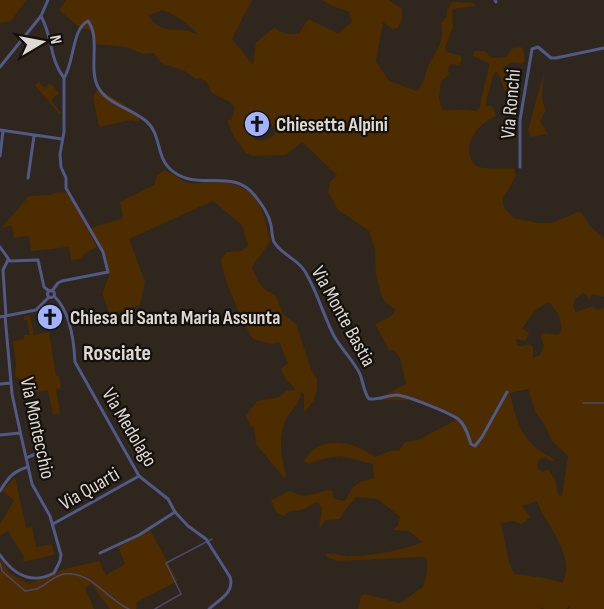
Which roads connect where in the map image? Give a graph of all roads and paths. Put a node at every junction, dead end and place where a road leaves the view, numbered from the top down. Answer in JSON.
{"nodes":[{"id":1,"x":48,"y":0,"type":"edge"},
{"id":2,"x":41,"y":16,"type":"junction"},
{"id":3,"x":604,"y":48,"type":"edge"},
{"id":4,"x":0,"y":67,"type":"edge"},
{"id":5,"x":64,"y":78,"type":"junction"},
{"id":6,"x":2,"y":131,"type":"edge"},
{"id":7,"x":34,"y":136,"type":"junction"},
{"id":8,"x":62,"y":139,"type":"junction"},
{"id":9,"x":0,"y":156,"type":"edge"},
{"id":10,"x":520,"y":167,"type":"dead end"},
{"id":11,"x":28,"y":178,"type":"dead end"},
{"id":12,"x":0,"y":248,"type":"edge"},
{"id":13,"x":8,"y":260,"type":"junction"},
{"id":14,"x":51,"y":291,"type":"junction"},
{"id":15,"x":54,"y":296,"type":"junction"},
{"id":16,"x":49,"y":297,"type":"junction"},
{"id":17,"x":4,"y":316,"type":"edge"},
{"id":18,"x":11,"y":383,"type":"junction"},
{"id":19,"x":0,"y":384,"type":"edge"},
{"id":20,"x":507,"y":392,"type":"dead end"},
{"id":21,"x":20,"y":433,"type":"junction"},
{"id":22,"x":0,"y":435,"type":"edge"},
{"id":23,"x":26,"y":458,"type":"junction"},
{"id":24,"x":28,"y":467,"type":"junction"},
{"id":25,"x":51,"y":471,"type":"dead end"},
{"id":26,"x":139,"y":476,"type":"junction"},
{"id":27,"x":0,"y":491,"type":"edge"},
{"id":28,"x":175,"y":512,"type":"junction"},
{"id":29,"x":53,"y":524,"type":"junction"},
{"id":30,"x":100,"y":553,"type":"dead end"},
{"id":31,"x":0,"y":555,"type":"edge"},
{"id":32,"x":209,"y":609,"type":"edge"}],
"edges":[{"from":1,"to":2,"type":"street"},
{"from":2,"to":4,"type":"street"},
{"from":2,"to":5,"type":"street"},
{"from":3,"to":10,"type":"street","name":"Via Ronchi"},
{"from":5,"to":8,"type":"street"},
{"from":5,"to":20,"type":"street","name":"Via Monte Bastia"},
{"from":6,"to":7,"type":"street"},
{"from":6,"to":9,"type":"street"},
{"from":7,"to":8,"type":"street"},
{"from":7,"to":11,"type":"street"},
{"from":8,"to":14,"type":"street"},
{"from":12,"to":13,"type":"street"},
{"from":13,"to":14,"type":"street","name":"Via Medolago"},
{"from":13,"to":17,"type":"street","name":"Via Montecchio"},
{"from":14,"to":15,"type":"street","name":"Via Medolago"},
{"from":14,"to":16,"type":"street"},
{"from":15,"to":16,"type":"street"},
{"from":15,"to":26,"type":"street","name":"Via Medolago"},
{"from":16,"to":17,"type":"street"},
{"from":17,"to":18,"type":"street","name":"Via Montecchio"},
{"from":18,"to":19,"type":"street"},
{"from":18,"to":21,"type":"street","name":"Via Montecchio"},
{"from":21,"to":22,"type":"street"},
{"from":21,"to":23,"type":"street","name":"Via Montecchio"},
{"from":23,"to":24,"type":"street","name":"Via Montecchio"},
{"from":23,"to":25,"type":"street"},
{"from":24,"to":27,"type":"street"},
{"from":24,"to":29,"type":"street","name":"Via Montecchio"},
{"from":26,"to":28,"type":"street","name":"Via Medolago"},
{"from":26,"to":29,"type":"street","name":"Via Quarti"},
{"from":28,"to":30,"type":"street"},
{"from":28,"to":32,"type":"street","name":"Via Medolago"},
{"from":29,"to":31,"type":"street","name":"Via Montecchio"}]}
